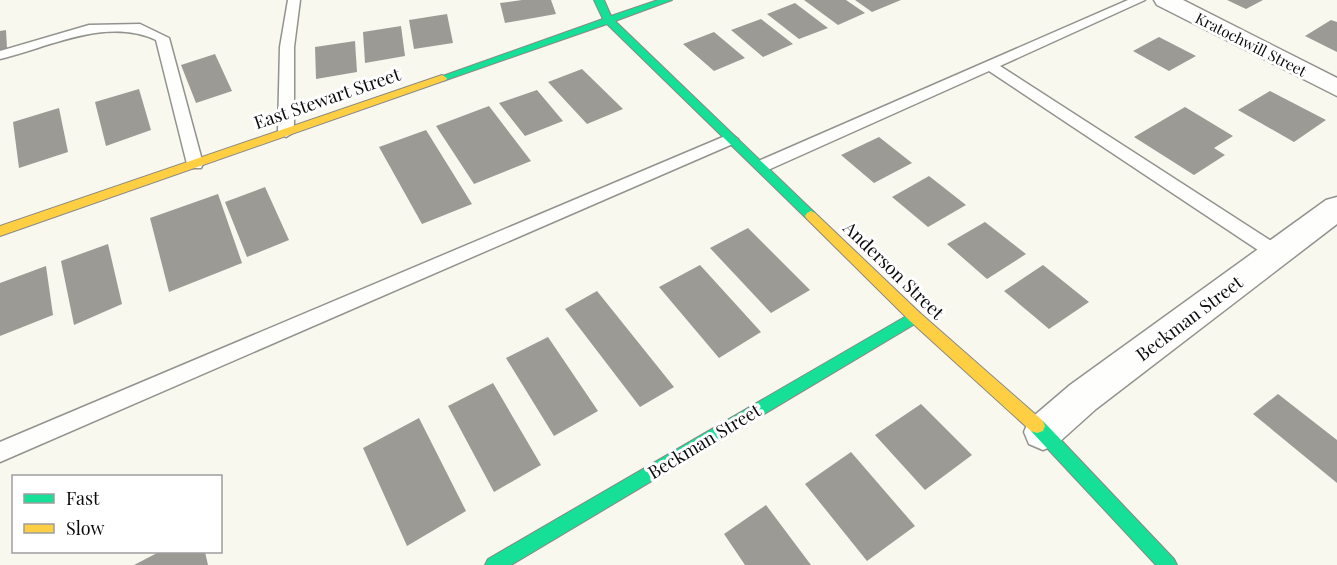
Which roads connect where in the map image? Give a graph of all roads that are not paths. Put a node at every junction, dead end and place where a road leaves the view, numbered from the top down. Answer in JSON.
{"nodes":[{"id":1,"x":294,"y":0,"type":"edge"},
{"id":2,"x":599,"y":0,"type":"edge"},
{"id":3,"x":667,"y":0,"type":"edge"},
{"id":4,"x":1139,"y":0,"type":"edge"},
{"id":5,"x":1165,"y":0,"type":"edge"},
{"id":6,"x":608,"y":20,"type":"junction"},
{"id":7,"x":0,"y":55,"type":"edge"},
{"id":8,"x":990,"y":66,"type":"junction"},
{"id":9,"x":1337,"y":88,"type":"edge"},
{"id":10,"x":286,"y":132,"type":"junction"},
{"id":11,"x":730,"y":139,"type":"junction"},
{"id":12,"x":195,"y":164,"type":"junction"},
{"id":13,"x":762,"y":166,"type":"junction"},
{"id":14,"x":1337,"y":208,"type":"edge"},
{"id":15,"x":0,"y":231,"type":"edge"},
{"id":16,"x":1276,"y":254,"type":"junction"},
{"id":17,"x":915,"y":316,"type":"junction"},
{"id":18,"x":1043,"y":432,"type":"junction"},
{"id":19,"x":0,"y":452,"type":"edge"},
{"id":20,"x":494,"y":565,"type":"edge"},
{"id":21,"x":1168,"y":565,"type":"edge"}],
"edges":[{"from":1,"to":10,"type":"lane"},
{"from":2,"to":6,"type":"street","name":"Anderson Street"},
{"from":3,"to":6,"type":"street","name":"East Stewart Street"},
{"from":4,"to":8,"type":"lane"},
{"from":5,"to":9,"type":"street","name":"Kratochwill Street"},
{"from":6,"to":10,"type":"street","name":"East Stewart Street"},
{"from":6,"to":11,"type":"street","name":"Anderson Street"},
{"from":7,"to":12,"type":"lane"},
{"from":8,"to":13,"type":"lane"},
{"from":8,"to":16,"type":"lane"},
{"from":10,"to":12,"type":"street","name":"East Stewart Street"},
{"from":11,"to":13,"type":"street","name":"Anderson Street"},
{"from":11,"to":19,"type":"lane"},
{"from":12,"to":15,"type":"street","name":"East Stewart Street"},
{"from":13,"to":17,"type":"street","name":"Anderson Street"},
{"from":14,"to":16,"type":"street","name":"Beckman Street"},
{"from":16,"to":18,"type":"street","name":"Beckman Street"},
{"from":17,"to":18,"type":"street","name":"Anderson Street"},
{"from":17,"to":20,"type":"street","name":"Beckman Street"},
{"from":18,"to":21,"type":"street","name":"Anderson Street"}]}
